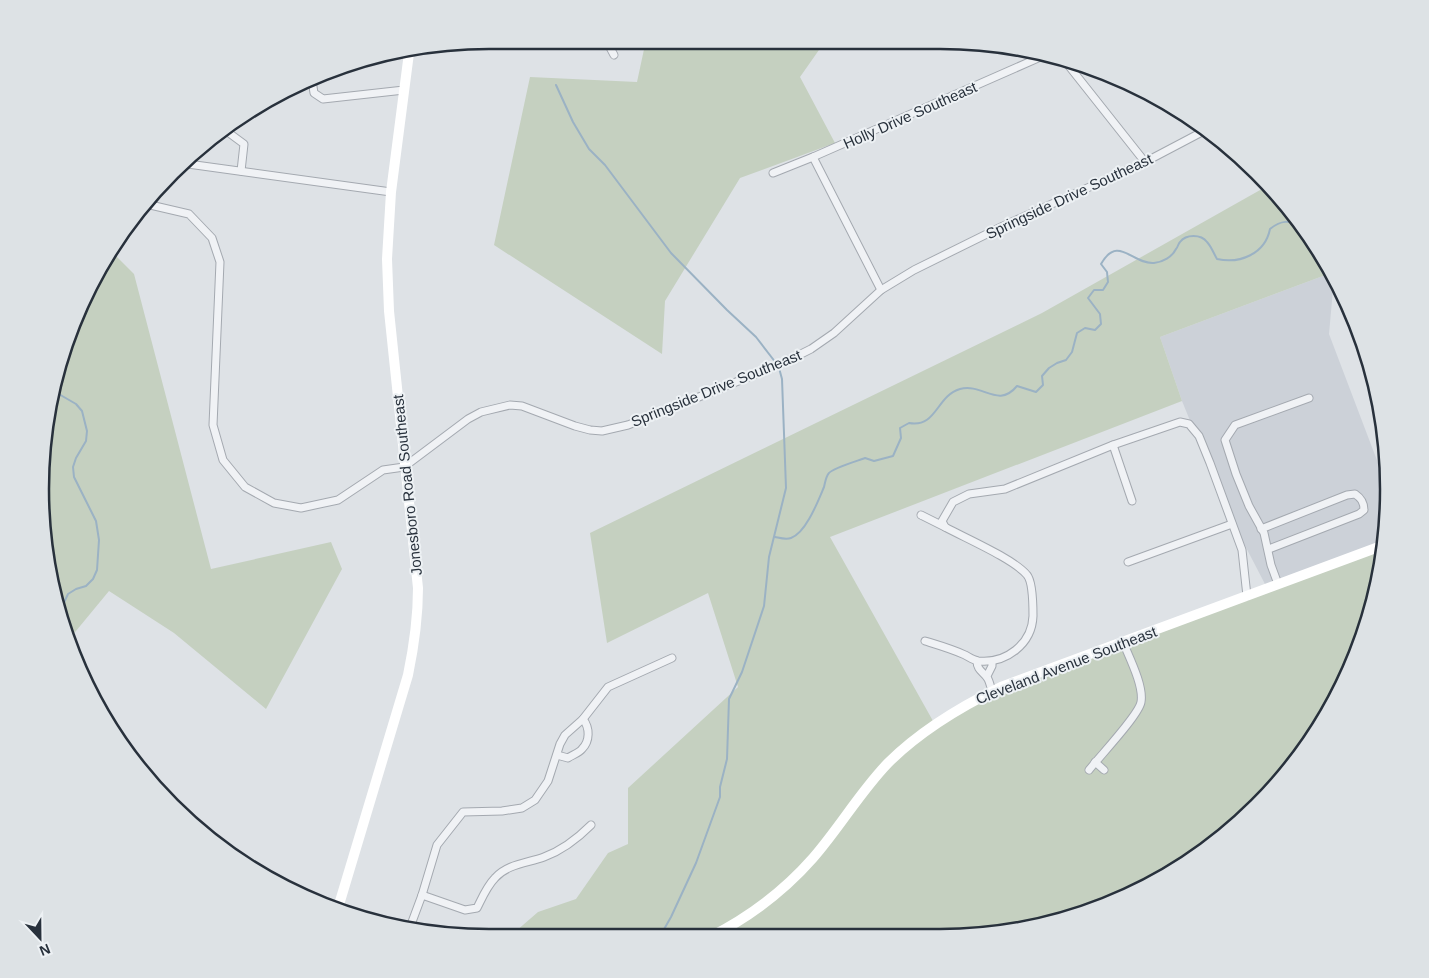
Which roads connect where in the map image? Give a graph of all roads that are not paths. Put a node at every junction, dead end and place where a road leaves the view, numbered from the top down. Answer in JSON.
{"nodes":[{"id":1,"x":611,"y":49,"type":"edge"},
{"id":2,"x":614,"y":55,"type":"dead end"},
{"id":3,"x":409,"y":56,"type":"edge"},
{"id":4,"x":1035,"y":59,"type":"edge"},
{"id":5,"x":1071,"y":69,"type":"edge"},
{"id":6,"x":313,"y":86,"type":"edge"},
{"id":7,"x":404,"y":90,"type":"junction"},
{"id":8,"x":1199,"y":133,"type":"edge"},
{"id":9,"x":230,"y":134,"type":"edge"},
{"id":10,"x":813,"y":157,"type":"junction"},
{"id":11,"x":1145,"y":162,"type":"junction"},
{"id":12,"x":192,"y":165,"type":"edge"},
{"id":13,"x":241,"y":171,"type":"junction"},
{"id":14,"x":773,"y":173,"type":"dead end"},
{"id":15,"x":391,"y":192,"type":"junction"},
{"id":16,"x":153,"y":206,"type":"edge"},
{"id":17,"x":880,"y":290,"type":"junction"},
{"id":18,"x":1309,"y":398,"type":"dead end"},
{"id":19,"x":1113,"y":446,"type":"junction"},
{"id":20,"x":404,"y":467,"type":"junction"},
{"id":21,"x":1132,"y":501,"type":"dead end"},
{"id":22,"x":921,"y":514,"type":"dead end"},
{"id":23,"x":1232,"y":524,"type":"junction"},
{"id":24,"x":945,"y":527,"type":"junction"},
{"id":25,"x":1262,"y":529,"type":"junction"},
{"id":26,"x":1376,"y":548,"type":"edge"},
{"id":27,"x":1268,"y":549,"type":"junction"},
{"id":28,"x":1128,"y":562,"type":"dead end"},
{"id":29,"x":1278,"y":584,"type":"junction"},
{"id":30,"x":1247,"y":596,"type":"junction"},
{"id":31,"x":925,"y":641,"type":"dead end"},
{"id":32,"x":1123,"y":642,"type":"junction"},
{"id":33,"x":672,"y":658,"type":"dead end"},
{"id":34,"x":992,"y":660,"type":"junction"},
{"id":35,"x":977,"y":661,"type":"junction"},
{"id":36,"x":987,"y":676,"type":"junction"},
{"id":37,"x":992,"y":692,"type":"junction"},
{"id":38,"x":583,"y":719,"type":"junction"},
{"id":39,"x":557,"y":755,"type":"junction"},
{"id":40,"x":1095,"y":762,"type":"junction"},
{"id":41,"x":1089,"y":770,"type":"dead end"},
{"id":42,"x":1104,"y":770,"type":"dead end"},
{"id":43,"x":591,"y":825,"type":"dead end"},
{"id":44,"x":422,"y":895,"type":"junction"},
{"id":45,"x":339,"y":903,"type":"edge"},
{"id":46,"x":412,"y":922,"type":"edge"},
{"id":47,"x":723,"y":929,"type":"edge"}],
"edges":[{"from":1,"to":2,"type":"street"},
{"from":3,"to":7,"type":"main road","name":"Jonesboro Road Southeast"},
{"from":4,"to":10,"type":"street","name":"Holly Drive Southeast"},
{"from":5,"to":11,"type":"street"},
{"from":6,"to":7,"type":"street"},
{"from":7,"to":15,"type":"main road","name":"Jonesboro Road Southeast"},
{"from":8,"to":11,"type":"street","name":"Springside Drive Southeast"},
{"from":9,"to":13,"type":"street"},
{"from":10,"to":14,"type":"street","name":"Holly Drive Southeast"},
{"from":10,"to":17,"type":"street"},
{"from":11,"to":17,"type":"street","name":"Springside Drive Southeast"},
{"from":12,"to":13,"type":"street"},
{"from":13,"to":15,"type":"street"},
{"from":15,"to":20,"type":"main road","name":"Jonesboro Road Southeast"},
{"from":16,"to":20,"type":"street"},
{"from":17,"to":20,"type":"street","name":"Springside Drive Southeast"},
{"from":18,"to":25,"type":"street"},
{"from":19,"to":21,"type":"street"},
{"from":19,"to":23,"type":"street"},
{"from":19,"to":24,"type":"street"},
{"from":20,"to":45,"type":"main road","name":"Jonesboro Road Southeast"},
{"from":22,"to":24,"type":"street"},
{"from":23,"to":28,"type":"street"},
{"from":23,"to":30,"type":"street"},
{"from":24,"to":34,"type":"street"},
{"from":25,"to":27,"type":"street"},
{"from":25,"to":27,"type":"street"},
{"from":26,"to":29,"type":"main road","name":"Cleveland Avenue Southeast"},
{"from":27,"to":29,"type":"street"},
{"from":29,"to":30,"type":"main road","name":"Cleveland Avenue Southeast"},
{"from":30,"to":32,"type":"main road","name":"Cleveland Avenue Southeast"},
{"from":31,"to":35,"type":"street"},
{"from":32,"to":37,"type":"main road","name":"Cleveland Avenue Southeast"},
{"from":32,"to":40,"type":"street"},
{"from":33,"to":38,"type":"street"},
{"from":34,"to":35,"type":"street"},
{"from":34,"to":36,"type":"street"},
{"from":35,"to":36,"type":"street"},
{"from":36,"to":37,"type":"street"},
{"from":37,"to":47,"type":"main road","name":"Cleveland Avenue Southeast"},
{"from":38,"to":39,"type":"street"},
{"from":38,"to":39,"type":"street"},
{"from":39,"to":44,"type":"street"},
{"from":40,"to":41,"type":"street"},
{"from":40,"to":42,"type":"street"},
{"from":43,"to":44,"type":"street"},
{"from":44,"to":46,"type":"street"}]}
